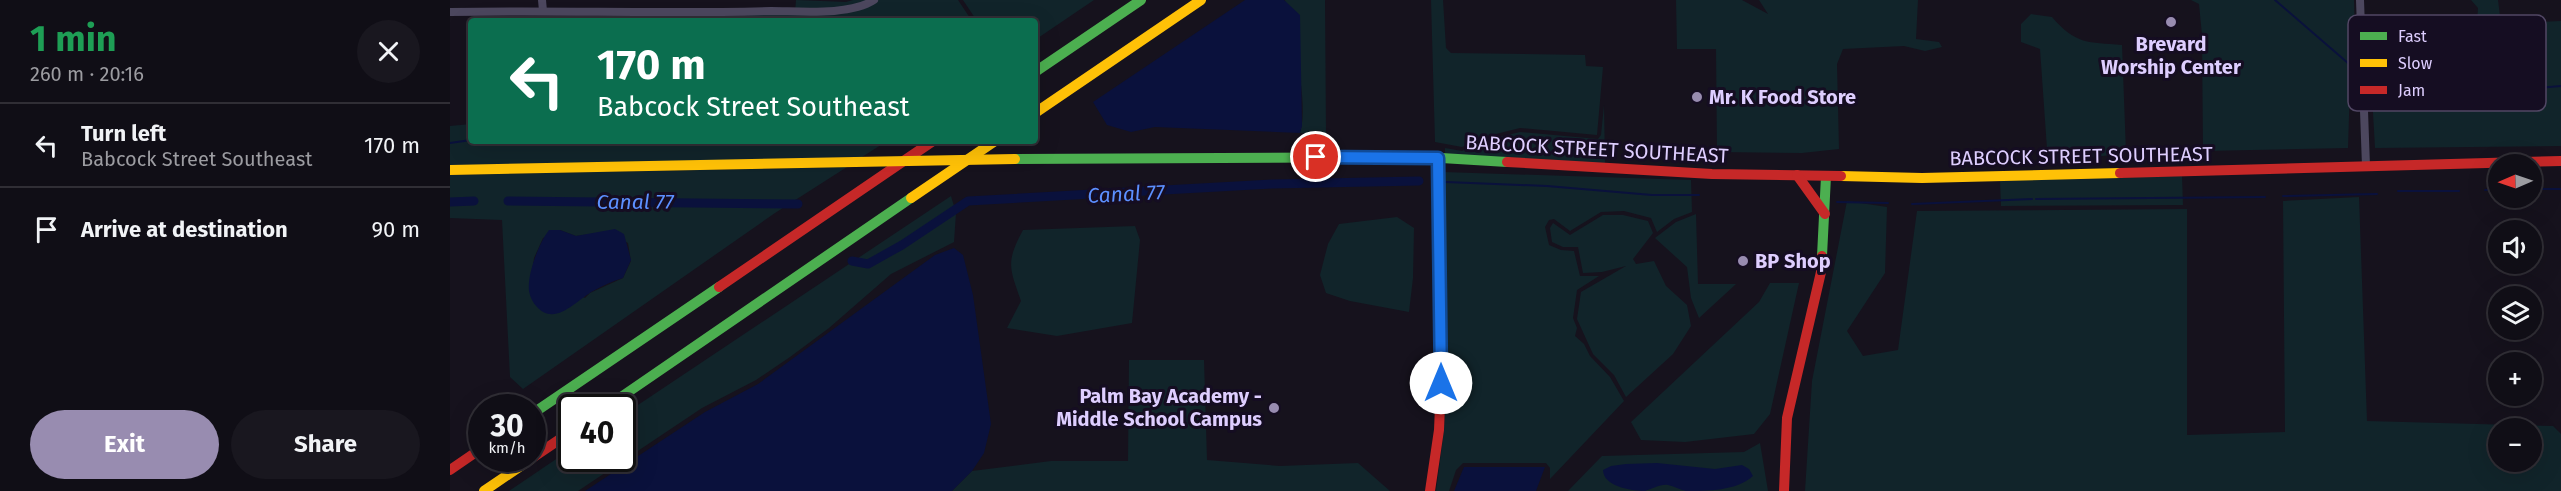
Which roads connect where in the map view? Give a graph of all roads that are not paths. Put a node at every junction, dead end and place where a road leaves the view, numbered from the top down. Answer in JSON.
{"nodes":[{"id":1,"x":542,"y":0,"type":"edge"},
{"id":2,"x":874,"y":0,"type":"edge"},
{"id":3,"x":1141,"y":0,"type":"edge"},
{"id":4,"x":1200,"y":0,"type":"edge"},
{"id":5,"x":2360,"y":0,"type":"edge"},
{"id":6,"x":543,"y":11,"type":"junction"},
{"id":7,"x":450,"y":12,"type":"edge"},
{"id":8,"x":2361,"y":15,"type":"edge"},
{"id":9,"x":1038,"y":70,"type":"edge"},
{"id":10,"x":1038,"y":111,"type":"edge"},
{"id":11,"x":2364,"y":111,"type":"edge"},
{"id":12,"x":929,"y":144,"type":"edge"},
{"id":13,"x":991,"y":144,"type":"edge"},
{"id":14,"x":1438,"y":158,"type":"junction"},
{"id":15,"x":2561,"y":161,"type":"edge"},
{"id":16,"x":2366,"y":166,"type":"junction"},
{"id":17,"x":450,"y":170,"type":"edge"},
{"id":18,"x":1797,"y":176,"type":"junction"},
{"id":19,"x":1826,"y":176,"type":"junction"},
{"id":20,"x":1825,"y":214,"type":"junction"},
{"id":21,"x":625,"y":394,"type":"edge"},
{"id":22,"x":546,"y":404,"type":"edge"},
{"id":23,"x":468,"y":458,"type":"edge"},
{"id":24,"x":450,"y":470,"type":"edge"},
{"id":25,"x":512,"y":472,"type":"edge"},
{"id":26,"x":484,"y":491,"type":"edge"},
{"id":27,"x":1430,"y":491,"type":"edge"},
{"id":28,"x":1784,"y":491,"type":"edge"}],
"edges":[{"from":1,"to":6,"type":"street"},
{"from":2,"to":6,"type":"street"},
{"from":3,"to":9,"type":"main road"},
{"from":4,"to":10,"type":"main road"},
{"from":5,"to":8,"type":"street"},
{"from":6,"to":7,"type":"street"},
{"from":11,"to":16,"type":"street"},
{"from":12,"to":22,"type":"main road"},
{"from":13,"to":21,"type":"main road"},
{"from":14,"to":17,"type":"main road","name":"BABCOCK STREET SOUTHEAST","bridge":true},
{"from":14,"to":18,"type":"main road","name":"BABCOCK STREET SOUTHEAST"},
{"from":14,"to":27,"type":"main road"},
{"from":15,"to":16,"type":"main road","name":"BABCOCK STREET SOUTHEAST"},
{"from":16,"to":19,"type":"main road","name":"BABCOCK STREET SOUTHEAST"},
{"from":18,"to":19,"type":"main road","name":"BABCOCK STREET SOUTHEAST"},
{"from":18,"to":20,"type":"main road"},
{"from":19,"to":20,"type":"main road"},
{"from":20,"to":28,"type":"main road"},
{"from":23,"to":24,"type":"main road"},
{"from":25,"to":26,"type":"main road"}]}
